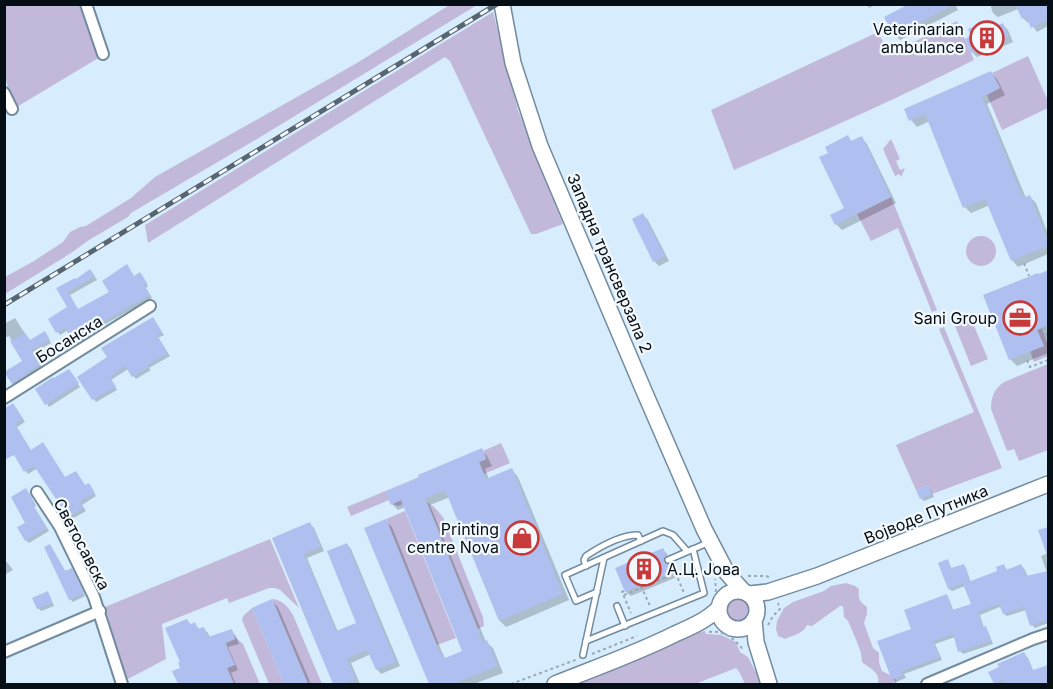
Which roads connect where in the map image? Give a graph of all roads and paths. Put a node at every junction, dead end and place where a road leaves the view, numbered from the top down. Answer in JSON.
{"nodes":[{"id":1,"x":86,"y":4,"type":"edge"},
{"id":2,"x":502,"y":4,"type":"edge"},
{"id":3,"x":103,"y":54,"type":"dead end"},
{"id":4,"x":4,"y":93,"type":"edge"},
{"id":5,"x":12,"y":109,"type":"dead end"},
{"id":6,"x":1024,"y":263,"type":"dead end"},
{"id":7,"x":1029,"y":276,"type":"dead end"},
{"id":8,"x":150,"y":306,"type":"dead end"},
{"id":9,"x":1044,"y":327,"type":"dead end"},
{"id":10,"x":1048,"y":339,"type":"edge"},
{"id":11,"x":1027,"y":360,"type":"dead end"},
{"id":12,"x":1048,"y":360,"type":"edge"},
{"id":13,"x":4,"y":398,"type":"edge"},
{"id":14,"x":1048,"y":484,"type":"edge"},
{"id":15,"x":37,"y":492,"type":"dead end"},
{"id":16,"x":704,"y":536,"type":"junction"},
{"id":17,"x":641,"y":541,"type":"junction"},
{"id":18,"x":690,"y":550,"type":"junction"},
{"id":19,"x":604,"y":558,"type":"junction"},
{"id":20,"x":668,"y":560,"type":"dead end"},
{"id":21,"x":586,"y":566,"type":"junction"},
{"id":22,"x":717,"y":573,"type":"junction"},
{"id":23,"x":743,"y":575,"type":"dead end"},
{"id":24,"x":817,"y":576,"type":"junction"},
{"id":25,"x":771,"y":580,"type":"dead end"},
{"id":26,"x":642,"y":586,"type":"junction"},
{"id":27,"x":597,"y":592,"type":"junction"},
{"id":28,"x":747,"y":593,"type":"junction"},
{"id":29,"x":687,"y":600,"type":"junction"},
{"id":30,"x":777,"y":601,"type":"dead end"},
{"id":31,"x":718,"y":604,"type":"junction"},
{"id":32,"x":617,"y":606,"type":"dead end"},
{"id":33,"x":100,"y":611,"type":"junction"},
{"id":34,"x":653,"y":614,"type":"junction"},
{"id":35,"x":634,"y":622,"type":"junction"},
{"id":36,"x":759,"y":622,"type":"junction"},
{"id":37,"x":625,"y":626,"type":"junction"},
{"id":38,"x":731,"y":628,"type":"junction"},
{"id":39,"x":701,"y":629,"type":"junction"},
{"id":40,"x":642,"y":634,"type":"dead end"},
{"id":41,"x":1048,"y":634,"type":"edge"},
{"id":42,"x":586,"y":641,"type":"junction"},
{"id":43,"x":659,"y":642,"type":"junction"},
{"id":44,"x":750,"y":650,"type":"junction"},
{"id":45,"x":4,"y":652,"type":"edge"},
{"id":46,"x":587,"y":654,"type":"joint"},
{"id":47,"x":575,"y":660,"type":"dead end"},
{"id":48,"x":122,"y":684,"type":"edge"},
{"id":49,"x":511,"y":684,"type":"edge"},
{"id":50,"x":555,"y":684,"type":"edge"},
{"id":51,"x":769,"y":684,"type":"edge"},
{"id":52,"x":927,"y":684,"type":"edge"}],
"edges":[{"from":1,"to":3,"type":"street"},
{"from":2,"to":16,"type":"main road","name":"Западна трансверзала 2"},
{"from":4,"to":5,"type":"street"},
{"from":6,"to":7,"type":"path"},
{"from":8,"to":13,"type":"street","name":"Босанска"},
{"from":9,"to":10,"type":"path"},
{"from":11,"to":12,"type":"path"},
{"from":14,"to":24,"type":"main road","name":"Војводе Путника"},
{"from":15,"to":33,"type":"street","name":"Светосавска"},
{"from":16,"to":18,"type":"lane"},
{"from":16,"to":22,"type":"main road","name":"Западна трансверзала 2"},
{"from":16,"to":28,"type":"main road","name":"Западна трансверзала 2"},
{"from":17,"to":18,"type":"lane"},
{"from":17,"to":19,"type":"lane"},
{"from":17,"to":21,"type":"lane"},
{"from":18,"to":20,"type":"lane"},
{"from":18,"to":29,"type":"lane"},
{"from":19,"to":21,"type":"lane"},
{"from":19,"to":27,"type":"lane"},
{"from":21,"to":27,"type":"lane"},
{"from":22,"to":31,"type":"main road","name":"Западна трансверзала 2"},
{"from":22,"to":31,"type":"path"},
{"from":23,"to":25,"type":"path"},
{"from":24,"to":28,"type":"main road","name":"Војводе Путника"},
{"from":24,"to":36,"type":"main road","name":"Војводе Путника"},
{"from":26,"to":29,"type":"path"},
{"from":26,"to":34,"type":"path"},
{"from":26,"to":35,"type":"path"},
{"from":27,"to":42,"type":"lane"},
{"from":28,"to":31,"type":"main road"},
{"from":28,"to":36,"type":"main road"},
{"from":29,"to":34,"type":"lane"},
{"from":30,"to":36,"type":"path"},
{"from":31,"to":38,"type":"main road"},
{"from":31,"to":43,"type":"main road"},
{"from":32,"to":37,"type":"lane"},
{"from":33,"to":45,"type":"street","name":"Светосавска"},
{"from":33,"to":48,"type":"street","name":"Светосавска"},
{"from":34,"to":35,"type":"lane"},
{"from":35,"to":37,"type":"lane"},
{"from":36,"to":38,"type":"main road"},
{"from":36,"to":51,"type":"main road"},
{"from":37,"to":42,"type":"lane"},
{"from":38,"to":39,"type":"main road"},
{"from":38,"to":44,"type":"main road"},
{"from":39,"to":43,"type":"main road"},
{"from":39,"to":44,"type":"path"},
{"from":40,"to":46,"type":"path"},
{"from":41,"to":52,"type":"street"},
{"from":42,"to":46,"type":"lane"},
{"from":43,"to":50,"type":"main road"},
{"from":44,"to":51,"type":"main road"},
{"from":47,"to":49,"type":"path"}]}
